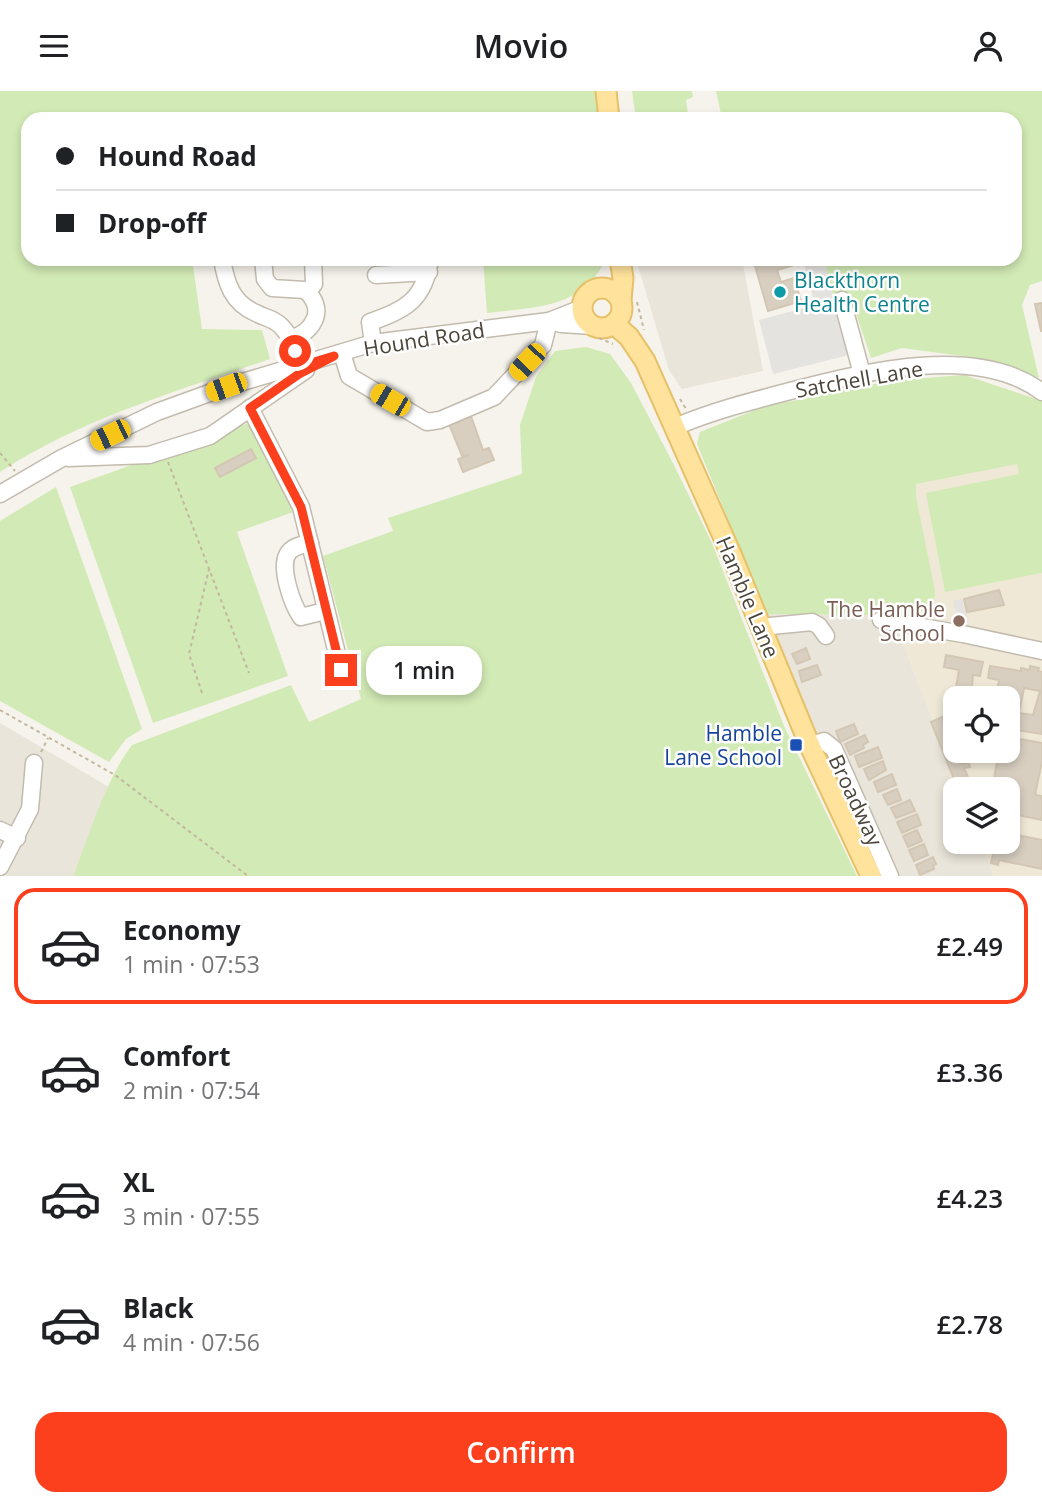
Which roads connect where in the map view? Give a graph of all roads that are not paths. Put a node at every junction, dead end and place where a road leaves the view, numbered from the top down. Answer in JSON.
{"nodes":[{"id":1,"x":607,"y":91,"type":"edge"},
{"id":2,"x":609,"y":112,"type":"edge"},
{"id":3,"x":224,"y":266,"type":"edge"},
{"id":4,"x":264,"y":266,"type":"edge"},
{"id":5,"x":313,"y":266,"type":"edge"},
{"id":6,"x":425,"y":266,"type":"edge"},
{"id":7,"x":430,"y":266,"type":"edge"},
{"id":8,"x":616,"y":266,"type":"edge"},
{"id":9,"x":620,"y":266,"type":"edge"},
{"id":10,"x":376,"y":275,"type":"dead end"},
{"id":11,"x":601,"y":284,"type":"junction"},
{"id":12,"x":308,"y":292,"type":"junction"},
{"id":13,"x":621,"y":300,"type":"junction"},
{"id":14,"x":842,"y":300,"type":"dead end"},
{"id":15,"x":581,"y":303,"type":"junction"},
{"id":16,"x":549,"y":321,"type":"junction"},
{"id":17,"x":614,"y":324,"type":"junction"},
{"id":18,"x":593,"y":326,"type":"junction"},
{"id":19,"x":291,"y":339,"type":"junction"},
{"id":20,"x":373,"y":343,"type":"junction"},
{"id":21,"x":338,"y":355,"type":"junction"},
{"id":22,"x":301,"y":366,"type":"junction"},
{"id":23,"x":862,"y":374,"type":"junction"},
{"id":24,"x":1042,"y":392,"type":"edge"},
{"id":25,"x":250,"y":408,"type":"junction"},
{"id":26,"x":675,"y":427,"type":"junction"},
{"id":27,"x":62,"y":458,"type":"junction"},
{"id":28,"x":0,"y":494,"type":"edge"},
{"id":29,"x":310,"y":543,"type":"junction"},
{"id":30,"x":325,"y":611,"type":"junction"},
{"id":31,"x":881,"y":620,"type":"dead end"},
{"id":32,"x":761,"y":627,"type":"junction"},
{"id":33,"x":826,"y":636,"type":"dead end"},
{"id":34,"x":1042,"y":651,"type":"edge"},
{"id":35,"x":341,"y":670,"type":"dead end"},
{"id":36,"x":810,"y":746,"type":"junction"},
{"id":37,"x":34,"y":763,"type":"road end"},
{"id":38,"x":0,"y":830,"type":"edge"},
{"id":39,"x":17,"y":838,"type":"junction"},
{"id":40,"x":0,"y":867,"type":"edge"},
{"id":41,"x":871,"y":876,"type":"edge"},
{"id":42,"x":890,"y":876,"type":"edge"}],
"edges":[{"from":1,"to":2,"type":"main road"},
{"from":3,"to":19,"type":"street"},
{"from":4,"to":12,"type":"street"},
{"from":5,"to":12,"type":"street"},
{"from":6,"to":10,"type":"street"},
{"from":7,"to":20,"type":"street"},
{"from":8,"to":11,"type":"main road"},
{"from":9,"to":13,"type":"main road"},
{"from":11,"to":13,"type":"main road"},
{"from":11,"to":15,"type":"main road"},
{"from":12,"to":19,"type":"street"},
{"from":13,"to":17,"type":"main road"},
{"from":14,"to":23,"type":"street"},
{"from":15,"to":16,"type":"street","name":"Hound Road"},
{"from":15,"to":18,"type":"main road"},
{"from":16,"to":18,"type":"street"},
{"from":16,"to":20,"type":"street","name":"Hound Road"},
{"from":16,"to":21,"type":"street"},
{"from":17,"to":18,"type":"main road"},
{"from":17,"to":26,"type":"main road","name":"Hamble Lane"},
{"from":19,"to":22,"type":"street"},
{"from":20,"to":21,"type":"street","name":"Hound Road"},
{"from":21,"to":22,"type":"street","name":"Hound Road"},
{"from":21,"to":25,"type":"street"},
{"from":22,"to":27,"type":"street","name":"Hound Road"},
{"from":23,"to":24,"type":"street","name":"Satchell Lane"},
{"from":23,"to":26,"type":"street","name":"Satchell Lane"},
{"from":25,"to":27,"type":"street"},
{"from":25,"to":29,"type":"street"},
{"from":26,"to":32,"type":"main road","name":"Hamble Lane"},
{"from":27,"to":28,"type":"street","name":"Hound Road"},
{"from":29,"to":30,"type":"street"},
{"from":29,"to":30,"type":"street"},
{"from":30,"to":35,"type":"street"},
{"from":31,"to":34,"type":"street"},
{"from":32,"to":33,"type":"street"},
{"from":32,"to":36,"type":"main road","name":"Hamble Lane"},
{"from":36,"to":41,"type":"main road","name":"Hamble Lane"},
{"from":36,"to":42,"type":"street","name":"Broadway"},
{"from":37,"to":39,"type":"street"},
{"from":38,"to":39,"type":"street"},
{"from":39,"to":40,"type":"street"}]}
